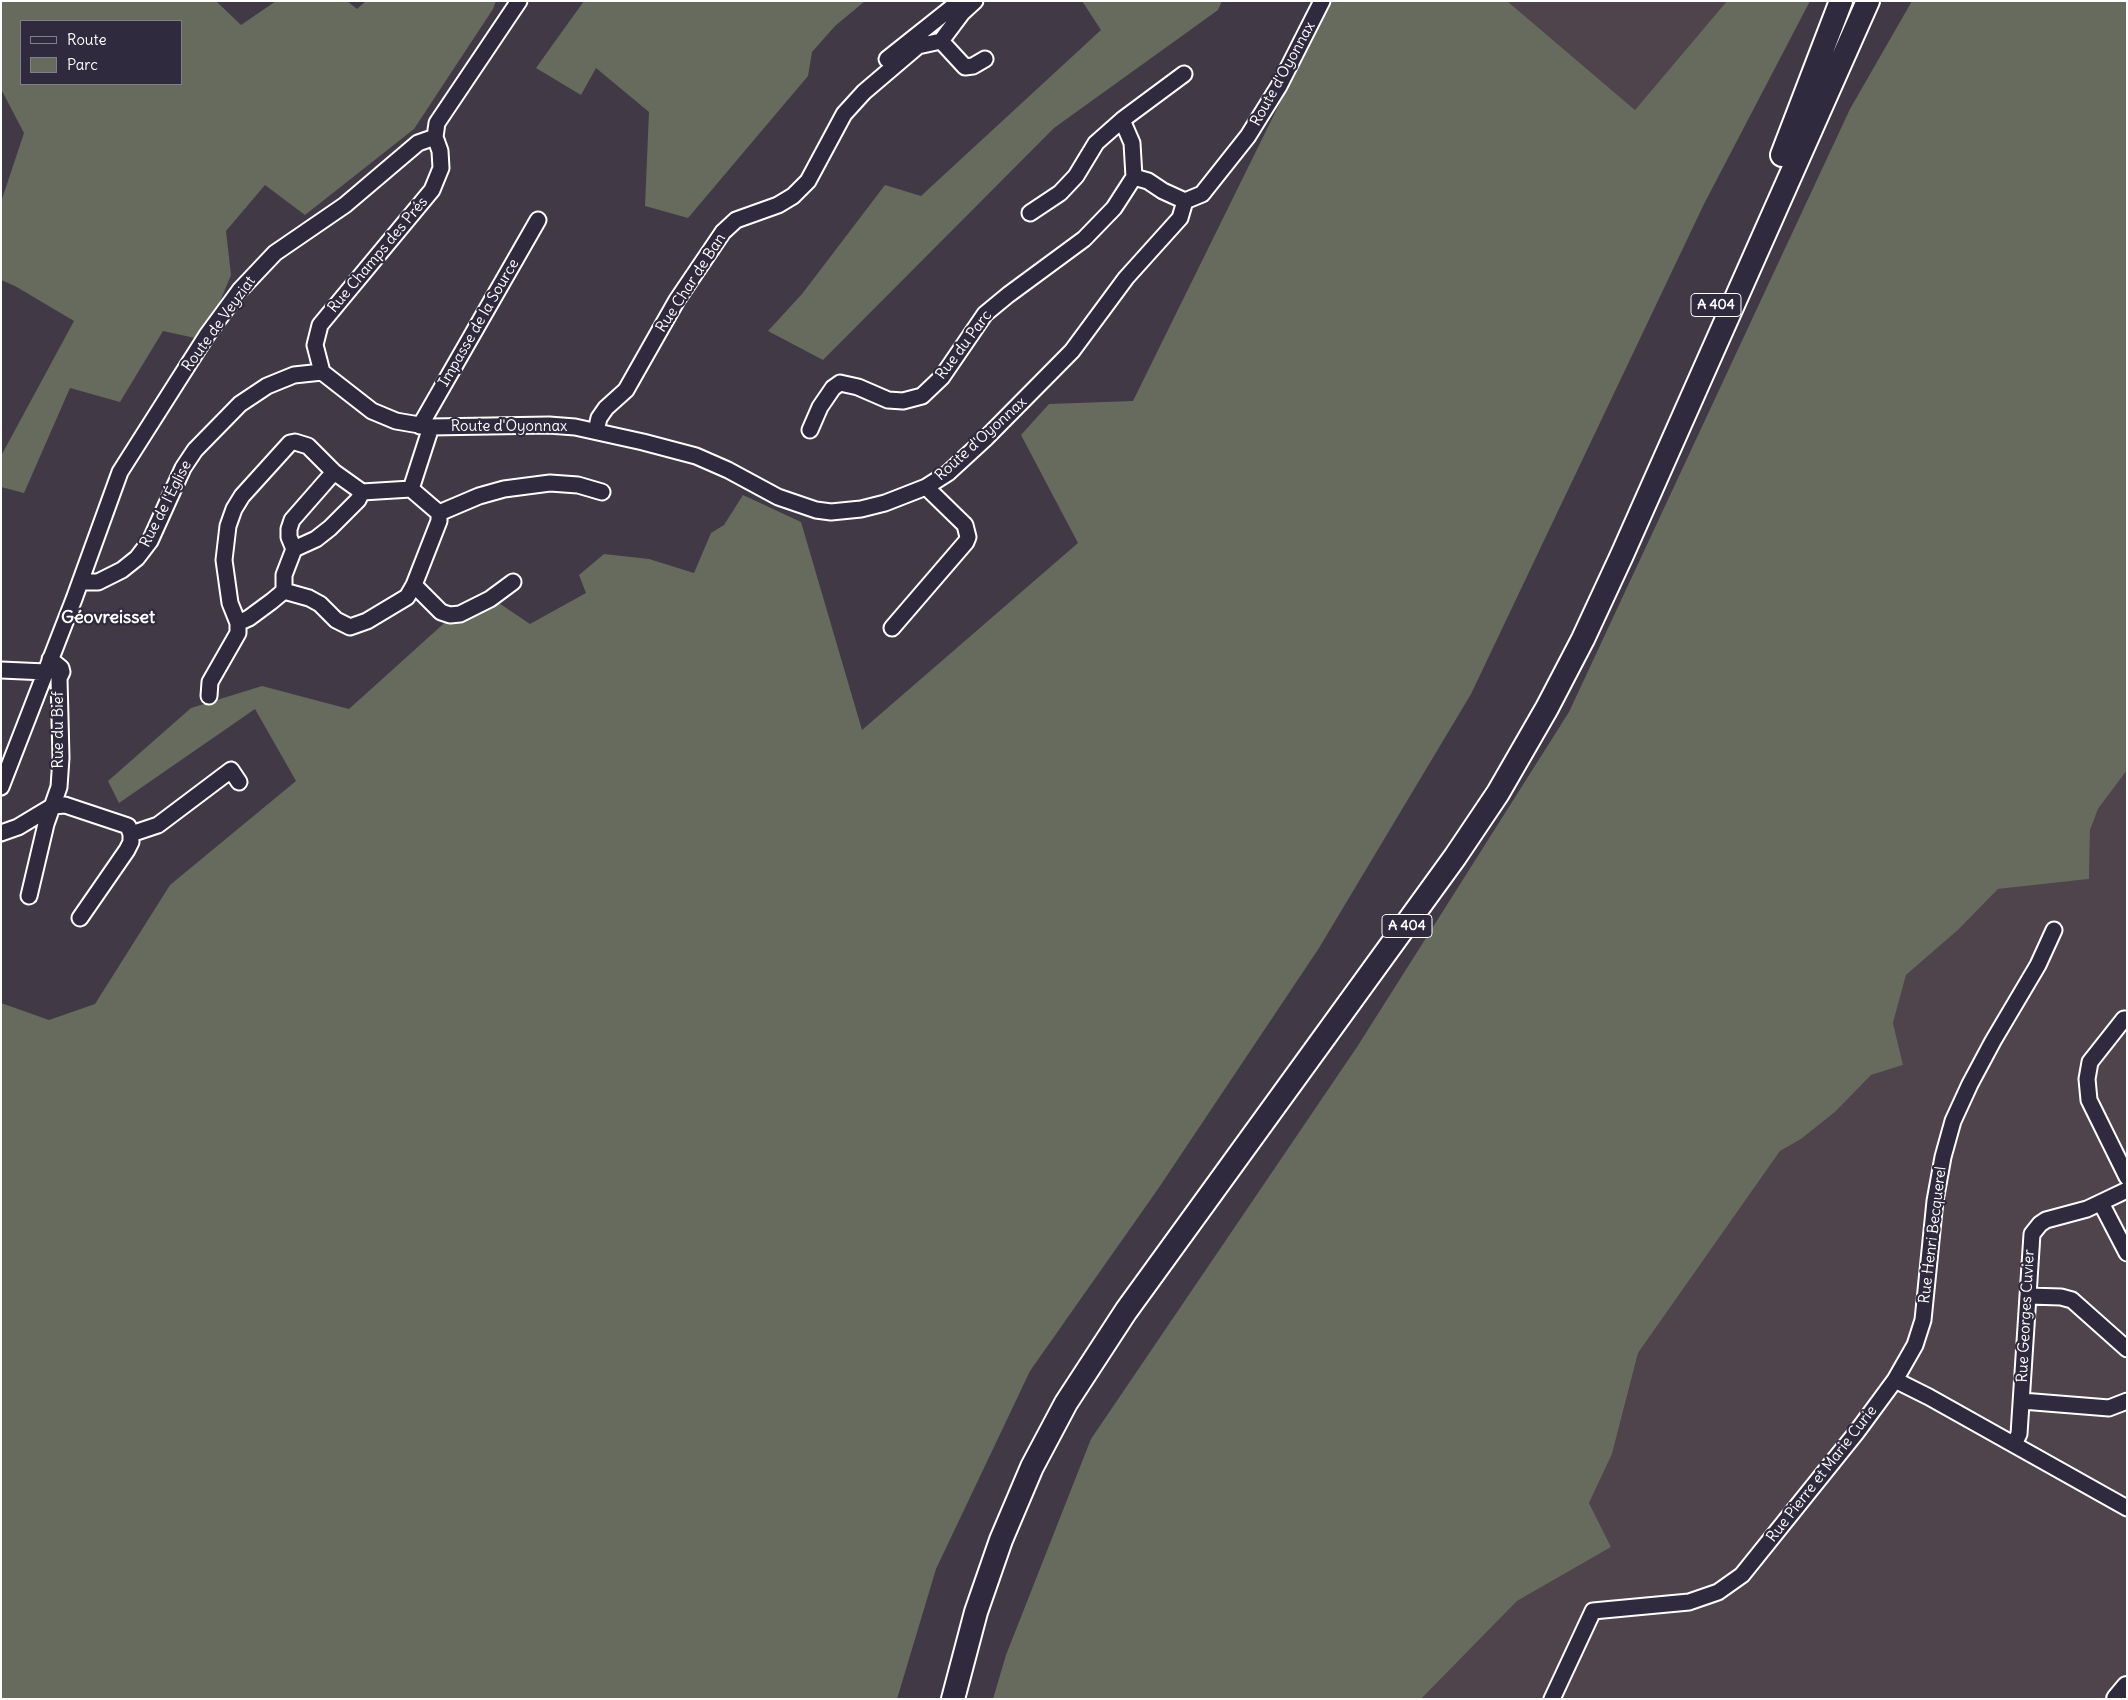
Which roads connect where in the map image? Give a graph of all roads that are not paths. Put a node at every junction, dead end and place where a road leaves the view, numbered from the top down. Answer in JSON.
{"nodes":[{"id":1,"x":519,"y":1,"type":"edge"},
{"id":2,"x":960,"y":1,"type":"edge"},
{"id":3,"x":975,"y":1,"type":"edge"},
{"id":4,"x":1322,"y":1,"type":"edge"},
{"id":5,"x":1841,"y":1,"type":"edge"},
{"id":6,"x":1852,"y":1,"type":"edge"},
{"id":7,"x":1868,"y":1,"type":"edge"},
{"id":8,"x":1883,"y":1,"type":"edge"},
{"id":9,"x":941,"y":41,"type":"junction"},
{"id":10,"x":984,"y":59,"type":"dead end"},
{"id":11,"x":1184,"y":74,"type":"dead end"},
{"id":12,"x":864,"y":92,"type":"junction"},
{"id":13,"x":1122,"y":120,"type":"junction"},
{"id":14,"x":1814,"y":120,"type":"junction"},
{"id":15,"x":435,"y":137,"type":"junction"},
{"id":16,"x":1782,"y":155,"type":"junction"},
{"id":17,"x":1134,"y":177,"type":"junction"},
{"id":18,"x":1185,"y":202,"type":"junction"},
{"id":19,"x":1030,"y":212,"type":"dead end"},
{"id":20,"x":538,"y":220,"type":"dead end"},
{"id":21,"x":322,"y":372,"type":"junction"},
{"id":22,"x":426,"y":427,"type":"junction"},
{"id":23,"x":810,"y":430,"type":"dead end"},
{"id":24,"x":596,"y":431,"type":"junction"},
{"id":25,"x":334,"y":472,"type":"junction"},
{"id":26,"x":926,"y":487,"type":"junction"},
{"id":27,"x":410,"y":489,"type":"junction"},
{"id":28,"x":362,"y":492,"type":"junction"},
{"id":29,"x":602,"y":492,"type":"dead end"},
{"id":30,"x":439,"y":514,"type":"junction"},
{"id":31,"x":294,"y":549,"type":"junction"},
{"id":32,"x":80,"y":582,"type":"junction"},
{"id":33,"x":513,"y":582,"type":"dead end"},
{"id":34,"x":414,"y":584,"type":"junction"},
{"id":35,"x":284,"y":591,"type":"junction"},
{"id":36,"x":238,"y":623,"type":"junction"},
{"id":37,"x":892,"y":628,"type":"dead end"},
{"id":38,"x":48,"y":666,"type":"junction"},
{"id":39,"x":1,"y":670,"type":"edge"},
{"id":40,"x":209,"y":696,"type":"dead end"},
{"id":41,"x":239,"y":782,"type":"dead end"},
{"id":42,"x":1,"y":787,"type":"edge"},
{"id":43,"x":53,"y":806,"type":"junction"},
{"id":44,"x":1,"y":833,"type":"edge"},
{"id":45,"x":131,"y":834,"type":"junction"},
{"id":46,"x":29,"y":896,"type":"dead end"},
{"id":47,"x":80,"y":918,"type":"dead end"},
{"id":48,"x":2054,"y":930,"type":"dead end"},
{"id":49,"x":2127,"y":1019,"type":"edge"},
{"id":50,"x":2127,"y":1177,"type":"edge"},
{"id":51,"x":2127,"y":1190,"type":"edge"},
{"id":52,"x":2101,"y":1203,"type":"junction"},
{"id":53,"x":2127,"y":1253,"type":"edge"},
{"id":54,"x":2029,"y":1296,"type":"junction"},
{"id":55,"x":2127,"y":1348,"type":"edge"},
{"id":56,"x":1896,"y":1380,"type":"junction"},
{"id":57,"x":2022,"y":1401,"type":"junction"},
{"id":58,"x":2127,"y":1401,"type":"edge"},
{"id":59,"x":2014,"y":1444,"type":"junction"},
{"id":60,"x":2127,"y":1508,"type":"edge"},
{"id":61,"x":2127,"y":1687,"type":"edge"},
{"id":62,"x":938,"y":1699,"type":"edge"},
{"id":63,"x":953,"y":1699,"type":"edge"},
{"id":64,"x":1552,"y":1699,"type":"edge"},
{"id":65,"x":2117,"y":1699,"type":"edge"}],
"edges":[{"from":1,"to":15,"type":"street"},
{"from":2,"to":12,"type":"street","name":"Rue Char de Ban"},
{"from":3,"to":9,"type":"street"},
{"from":4,"to":18,"type":"street","name":"Route d'Oyonnax"},
{"from":5,"to":16,"type":"highway"},
{"from":6,"to":16,"type":"highway","number":"A 404"},
{"from":7,"to":14,"type":"highway","number":"A 404"},
{"from":8,"to":14,"type":"highway"},
{"from":9,"to":10,"type":"street"},
{"from":9,"to":12,"type":"street","name":"Rue Char de Ban"},
{"from":11,"to":13,"type":"street"},
{"from":12,"to":24,"type":"street","name":"Rue Char de Ban"},
{"from":13,"to":17,"type":"street"},
{"from":13,"to":19,"type":"street"},
{"from":14,"to":63,"type":"highway","number":"A 404"},
{"from":15,"to":21,"type":"street","name":"Rue Champs des Prés"},
{"from":15,"to":32,"type":"street","name":"Route de Veyziat"},
{"from":16,"to":62,"type":"highway","number":"A 404"},
{"from":17,"to":18,"type":"street"},
{"from":17,"to":23,"type":"street","name":"Rue du Parc"},
{"from":18,"to":26,"type":"street","name":"Route d'Oyonnax"},
{"from":20,"to":22,"type":"street","name":"Impasse de la Source"},
{"from":21,"to":22,"type":"street","name":"Route d'Oyonnax"},
{"from":21,"to":32,"type":"street","name":"Rue de l'Église"},
{"from":22,"to":24,"type":"street","name":"Route d'Oyonnax"},
{"from":22,"to":27,"type":"street","name":"Impasse de la Source"},
{"from":24,"to":26,"type":"street","name":"Route d'Oyonnax"},
{"from":25,"to":28,"type":"street"},
{"from":25,"to":31,"type":"street"},
{"from":25,"to":36,"type":"street"},
{"from":26,"to":37,"type":"street"},
{"from":27,"to":28,"type":"street"},
{"from":27,"to":30,"type":"street"},
{"from":28,"to":31,"type":"street"},
{"from":29,"to":30,"type":"street"},
{"from":30,"to":34,"type":"street"},
{"from":31,"to":35,"type":"street"},
{"from":32,"to":38,"type":"street","name":"Route de Veyziat"},
{"from":33,"to":34,"type":"street"},
{"from":34,"to":35,"type":"street"},
{"from":35,"to":36,"type":"street"},
{"from":36,"to":40,"type":"street"},
{"from":38,"to":39,"type":"street"},
{"from":38,"to":42,"type":"street","name":"Route de Veyziat"},
{"from":38,"to":43,"type":"street","name":"Rue du Bief"},
{"from":41,"to":45,"type":"street"},
{"from":43,"to":44,"type":"street"},
{"from":43,"to":45,"type":"street"},
{"from":43,"to":46,"type":"street","name":"Rue du Bief"},
{"from":45,"to":47,"type":"street"},
{"from":48,"to":56,"type":"street","name":"Rue Henri Becquerel"},
{"from":49,"to":50,"type":"street"},
{"from":51,"to":52,"type":"street","name":"Rue Georges Cuvier"},
{"from":52,"to":53,"type":"street"},
{"from":52,"to":54,"type":"street","name":"Rue Georges Cuvier"},
{"from":54,"to":55,"type":"street"},
{"from":54,"to":57,"type":"street","name":"Rue Georges Cuvier"},
{"from":56,"to":59,"type":"street"},
{"from":56,"to":64,"type":"street","name":"Rue Pierre et Marie Curie"},
{"from":57,"to":58,"type":"street"},
{"from":57,"to":59,"type":"street","name":"Rue Georges Cuvier"},
{"from":59,"to":60,"type":"street"},
{"from":61,"to":65,"type":"main road"}]}
